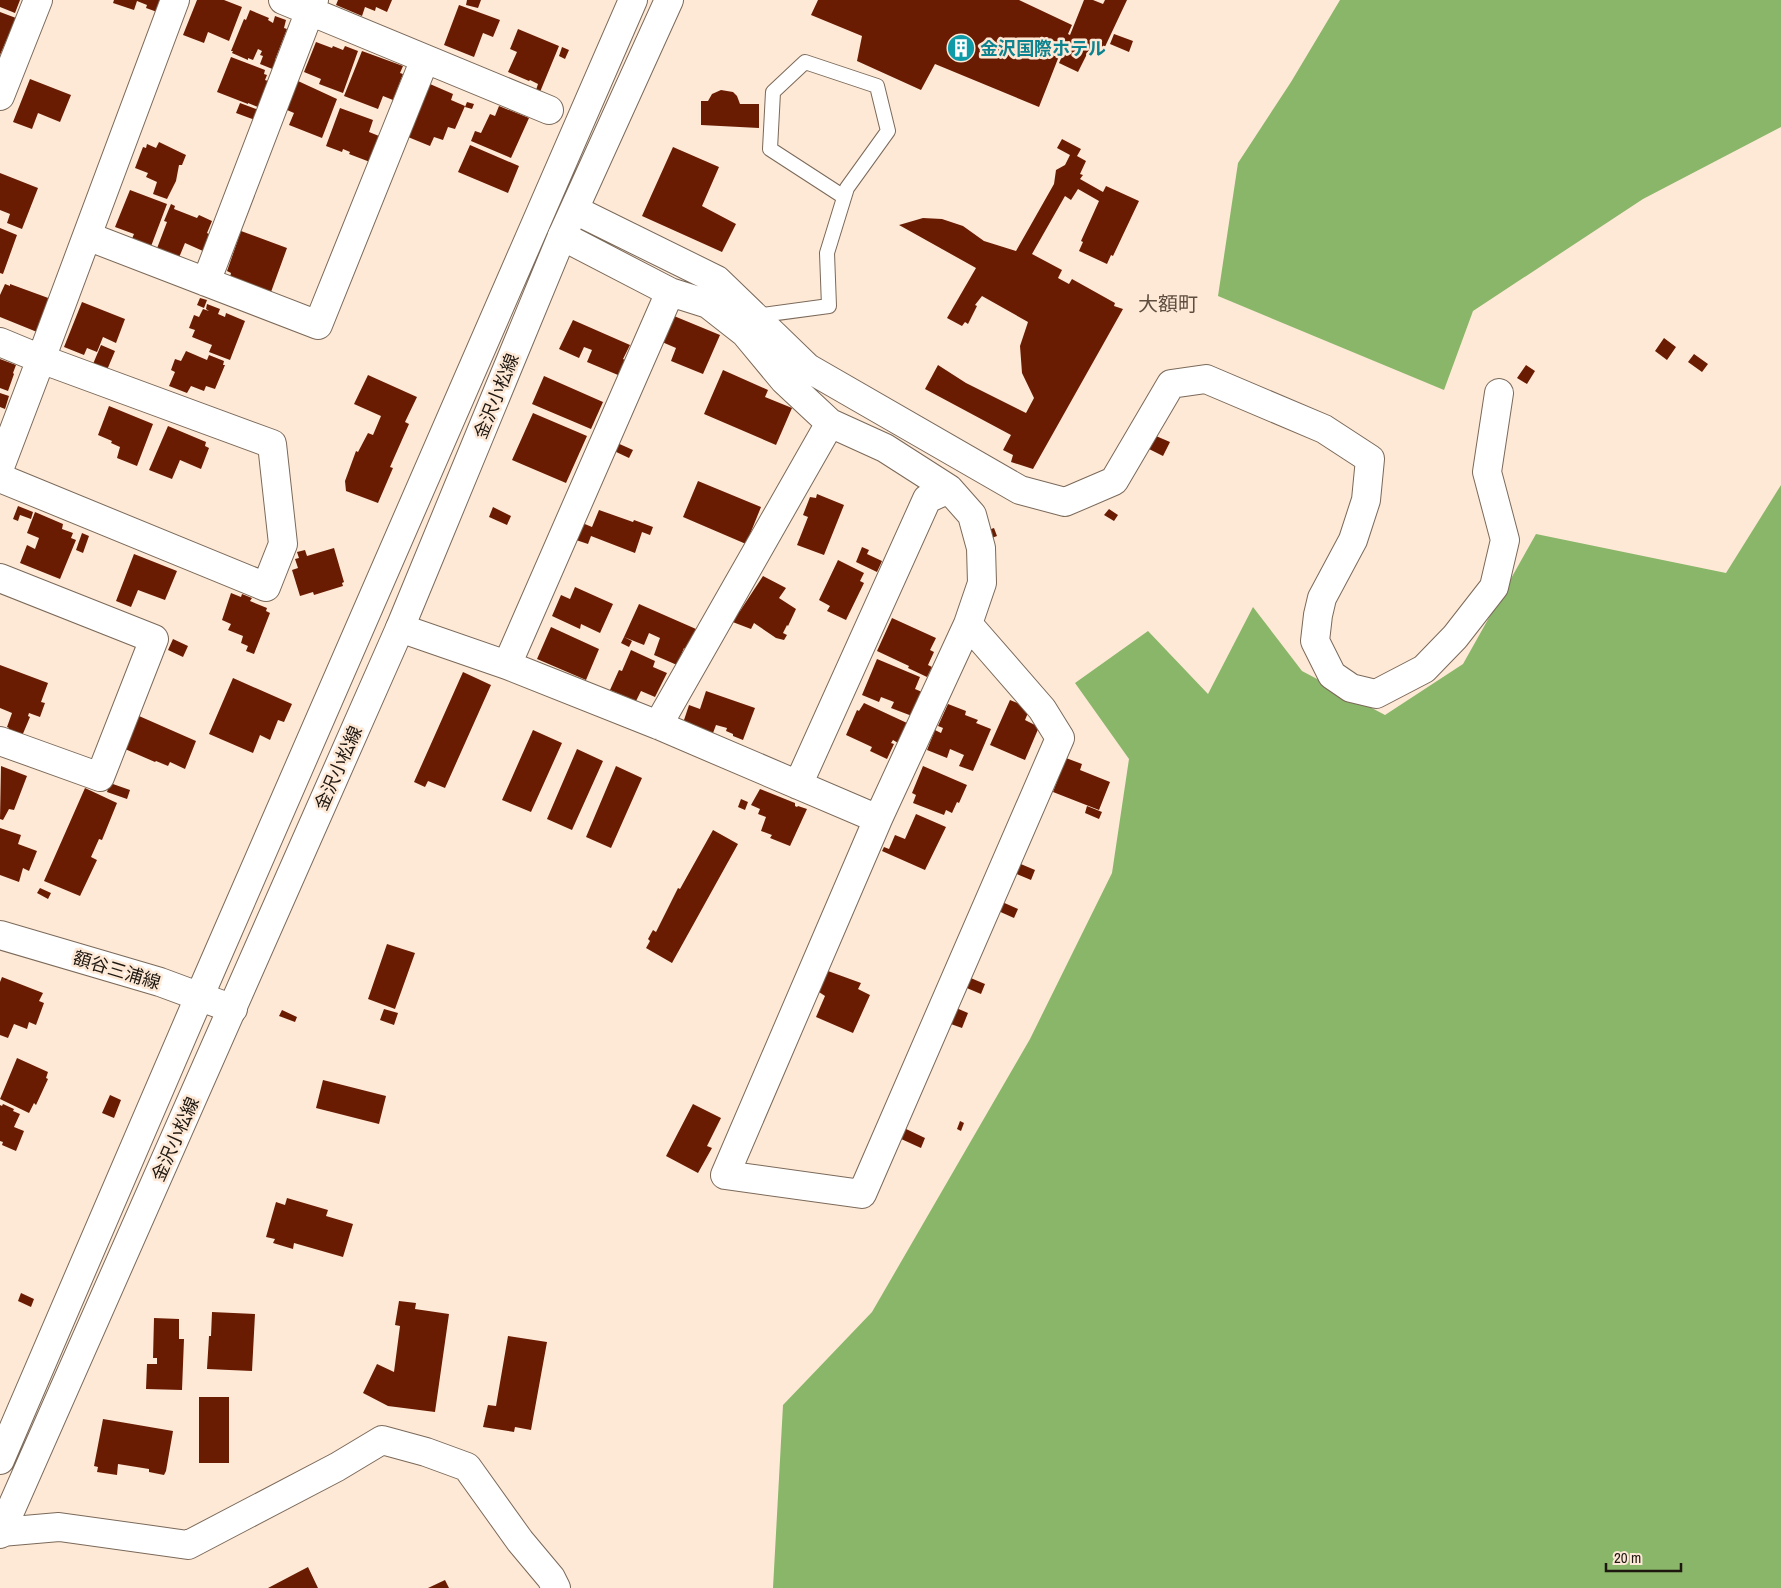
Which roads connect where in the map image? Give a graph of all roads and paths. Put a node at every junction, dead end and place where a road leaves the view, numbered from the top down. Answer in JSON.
{"nodes":[{"id":1,"x":38,"y":0,"type":"edge"},
{"id":2,"x":175,"y":0,"type":"edge"},
{"id":3,"x":284,"y":0,"type":"edge"},
{"id":4,"x":633,"y":0,"type":"edge"},
{"id":5,"x":669,"y":0,"type":"edge"},
{"id":6,"x":312,"y":5,"type":"edge"},
{"id":7,"x":425,"y":59,"type":"junction"},
{"id":8,"x":0,"y":96,"type":"edge"},
{"id":9,"x":549,"y":110,"type":"dead end"},
{"id":10,"x":844,"y":197,"type":"junction"},
{"id":11,"x":575,"y":210,"type":"junction"},
{"id":12,"x":87,"y":236,"type":"junction"},
{"id":13,"x":562,"y":236,"type":"junction"},
{"id":14,"x":206,"y":282,"type":"junction"},
{"id":15,"x":670,"y":292,"type":"junction"},
{"id":16,"x":754,"y":316,"type":"junction"},
{"id":17,"x":0,"y":342,"type":"edge"},
{"id":18,"x":42,"y":359,"type":"junction"},
{"id":19,"x":1499,"y":394,"type":"dead end"},
{"id":20,"x":830,"y":423,"type":"junction"},
{"id":21,"x":0,"y":467,"type":"edge"},
{"id":22,"x":0,"y":478,"type":"edge"},
{"id":23,"x":949,"y":489,"type":"junction"},
{"id":24,"x":0,"y":578,"type":"edge"},
{"id":25,"x":968,"y":624,"type":"junction"},
{"id":26,"x":400,"y":628,"type":"junction"},
{"id":27,"x":507,"y":665,"type":"junction"},
{"id":28,"x":658,"y":725,"type":"junction"},
{"id":29,"x":0,"y":741,"type":"edge"},
{"id":30,"x":798,"y":785,"type":"junction"},
{"id":31,"x":878,"y":819,"type":"junction"},
{"id":32,"x":1,"y":936,"type":"edge"},
{"id":33,"x":200,"y":995,"type":"junction"},
{"id":34,"x":233,"y":1009,"type":"junction"},
{"id":35,"x":0,"y":1460,"type":"edge"},
{"id":36,"x":0,"y":1533,"type":"edge"},
{"id":37,"x":556,"y":1588,"type":"edge"}],
"edges":[{"from":1,"to":8,"type":"street"},
{"from":2,"to":12,"type":"street"},
{"from":3,"to":6,"type":"street"},
{"from":4,"to":33,"type":"street","name":"金沢小松線"},
{"from":5,"to":11,"type":"street","name":"金沢小松線"},
{"from":6,"to":7,"type":"street"},
{"from":6,"to":14,"type":"street"},
{"from":7,"to":9,"type":"street"},
{"from":7,"to":14,"type":"street"},
{"from":10,"to":10,"type":"lane"},
{"from":10,"to":16,"type":"lane"},
{"from":11,"to":13,"type":"street","name":"金沢小松線"},
{"from":11,"to":16,"type":"street"},
{"from":12,"to":14,"type":"street"},
{"from":12,"to":18,"type":"street"},
{"from":13,"to":15,"type":"street"},
{"from":13,"to":26,"type":"street","name":"金沢小松線"},
{"from":15,"to":20,"type":"street"},
{"from":15,"to":27,"type":"street"},
{"from":16,"to":19,"type":"street"},
{"from":17,"to":18,"type":"street"},
{"from":18,"to":21,"type":"street"},
{"from":18,"to":22,"type":"street"},
{"from":20,"to":23,"type":"street"},
{"from":20,"to":28,"type":"street"},
{"from":23,"to":25,"type":"street"},
{"from":23,"to":30,"type":"street"},
{"from":24,"to":29,"type":"street"},
{"from":25,"to":31,"type":"street"},
{"from":25,"to":31,"type":"street"},
{"from":26,"to":27,"type":"street"},
{"from":26,"to":34,"type":"street","name":"金沢小松線"},
{"from":27,"to":28,"type":"street"},
{"from":28,"to":30,"type":"street"},
{"from":30,"to":31,"type":"street"},
{"from":32,"to":33,"type":"street","name":"額谷三浦線"},
{"from":33,"to":34,"type":"street","name":"額谷三浦線"},
{"from":33,"to":35,"type":"street","name":"金沢小松線"},
{"from":34,"to":36,"type":"street","name":"金沢小松線"},
{"from":36,"to":37,"type":"street"}]}
